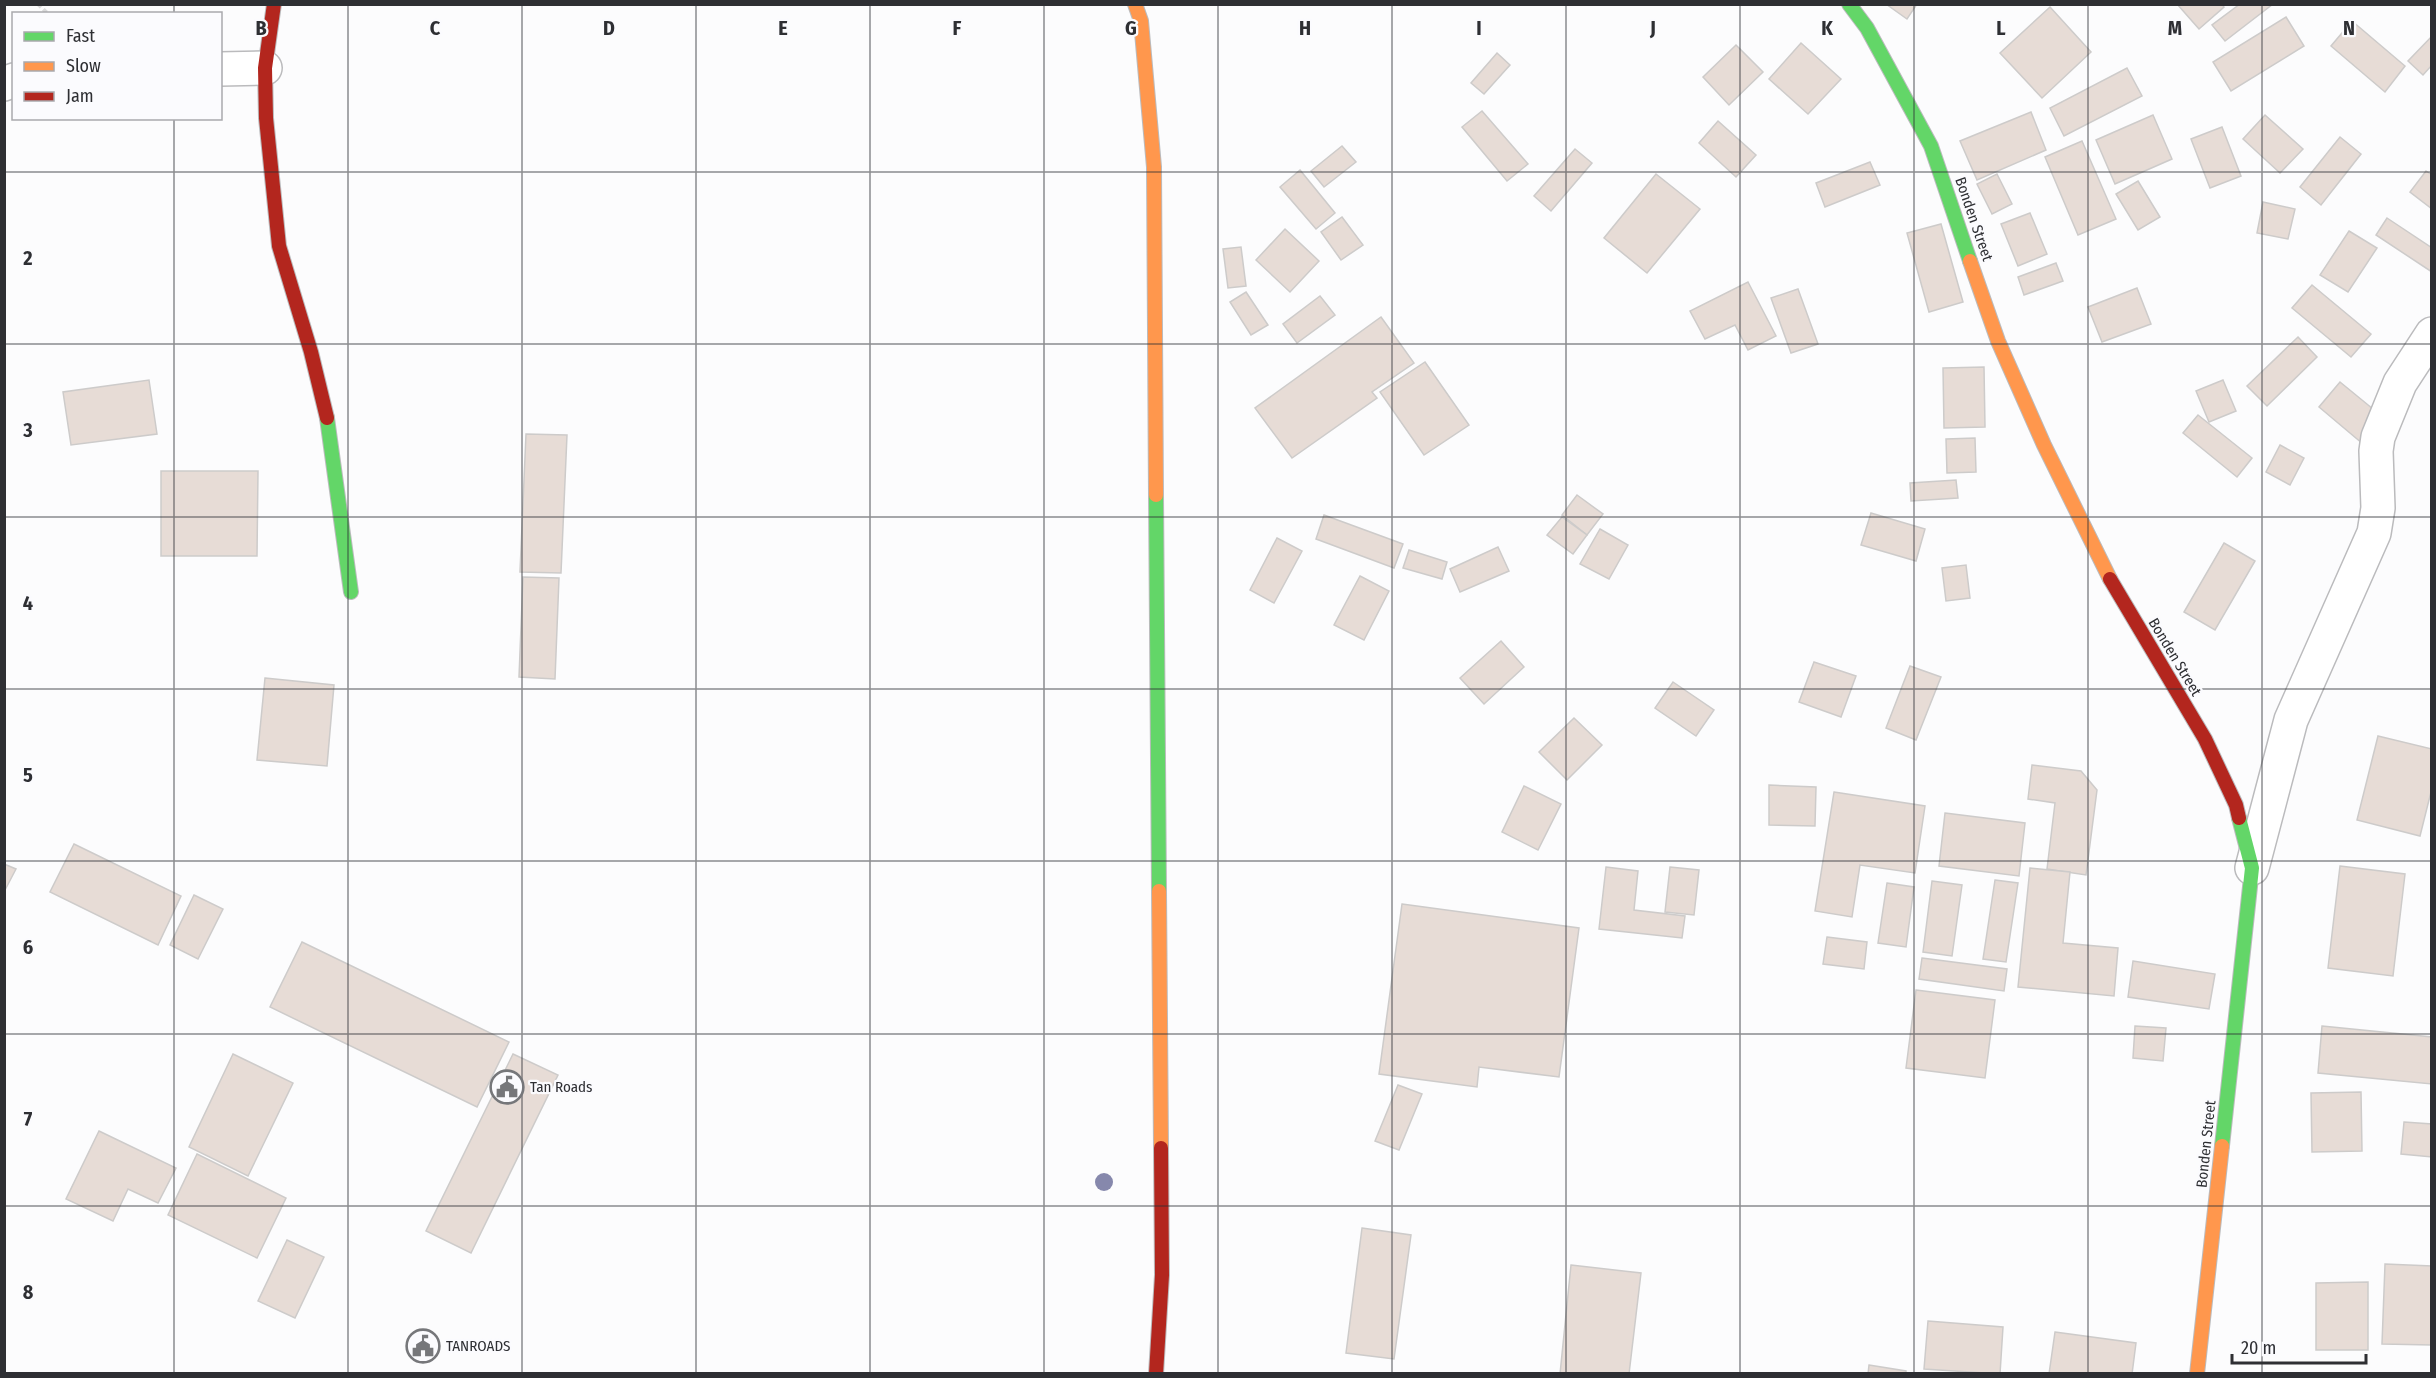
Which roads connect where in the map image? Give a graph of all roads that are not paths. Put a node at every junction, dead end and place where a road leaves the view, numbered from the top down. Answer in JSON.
{"nodes":[{"id":1,"x":274,"y":4,"type":"edge"},
{"id":2,"x":1135,"y":4,"type":"edge"},
{"id":3,"x":1849,"y":4,"type":"edge"},
{"id":4,"x":265,"y":68,"type":"junction"},
{"id":5,"x":222,"y":69,"type":"edge"},
{"id":6,"x":2432,"y":334,"type":"edge"},
{"id":7,"x":351,"y":592,"type":"dead end"},
{"id":8,"x":2252,"y":868,"type":"junction"},
{"id":9,"x":1156,"y":1374,"type":"edge"},
{"id":10,"x":2197,"y":1374,"type":"edge"}],
"edges":[{"from":1,"to":4,"type":"street"},
{"from":2,"to":9,"type":"street"},
{"from":3,"to":8,"type":"street","name":"Bonden Street"},
{"from":4,"to":5,"type":"street"},
{"from":4,"to":7,"type":"street"},
{"from":6,"to":8,"type":"street"},
{"from":8,"to":10,"type":"street","name":"Bonden Street"}]}
